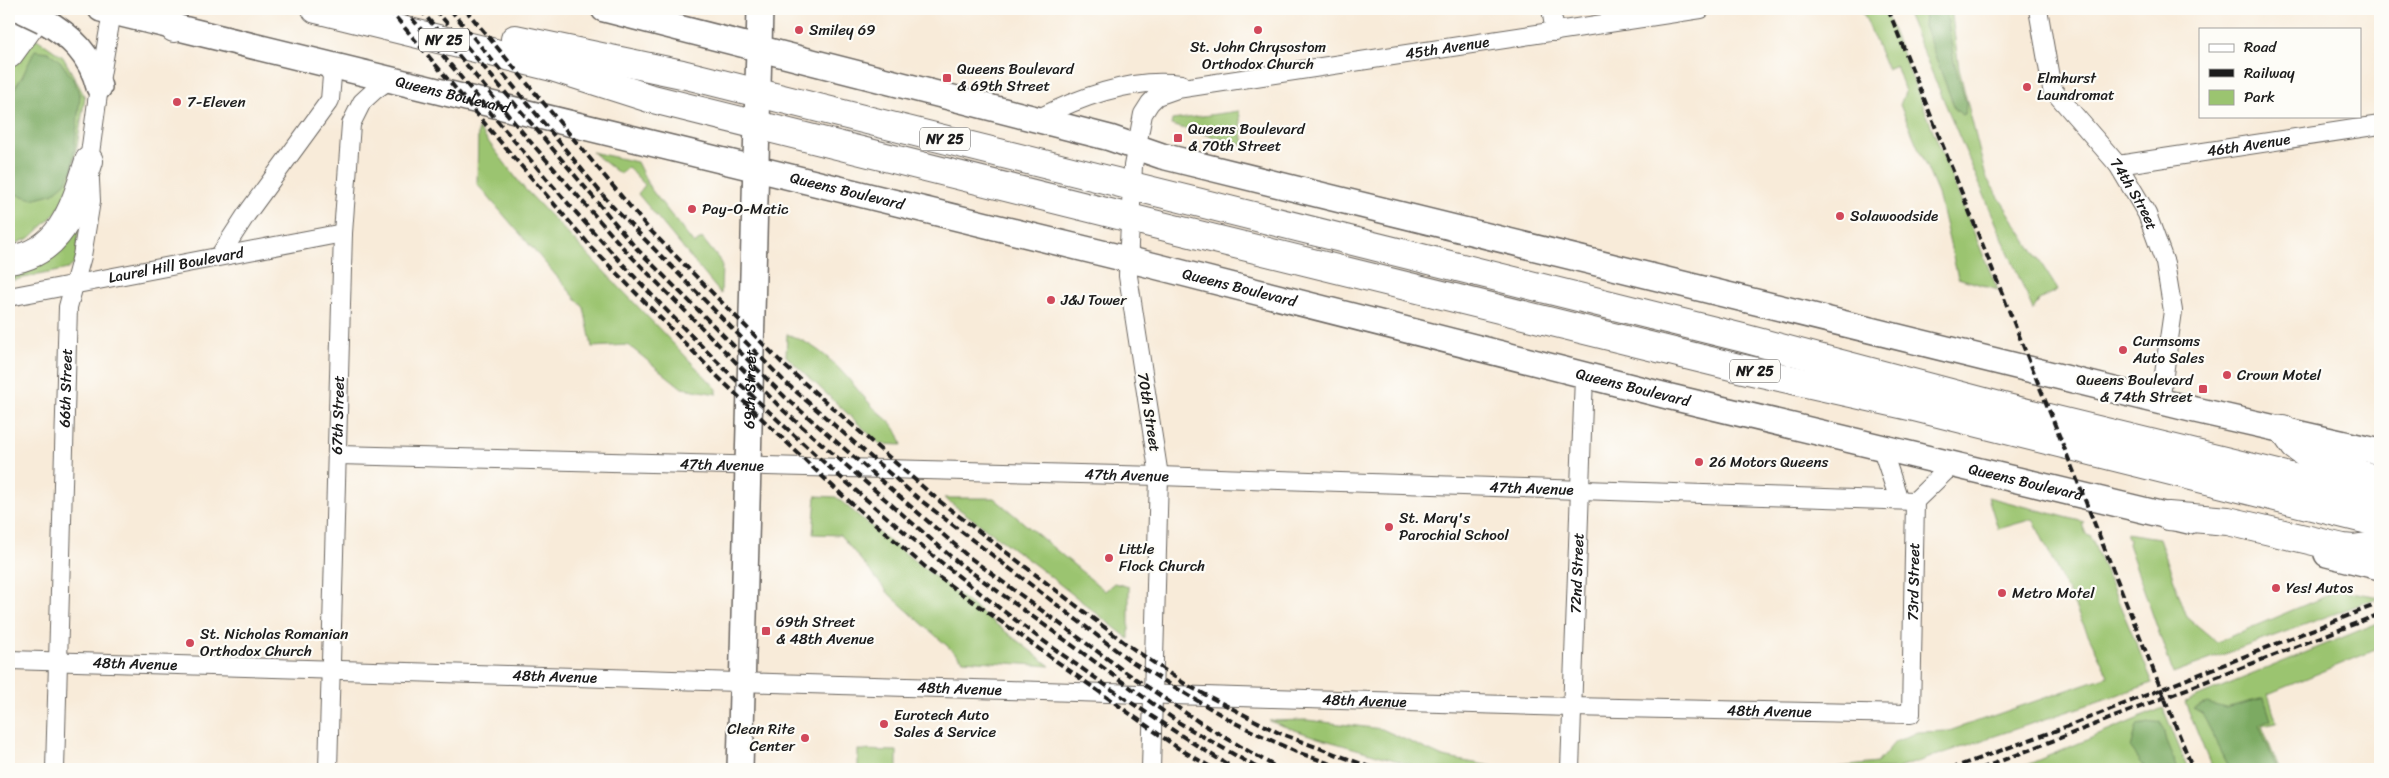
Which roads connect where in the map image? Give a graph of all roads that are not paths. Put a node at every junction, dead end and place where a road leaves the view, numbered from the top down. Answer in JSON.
{"nodes":[{"id":1,"x":20,"y":9,"type":"edge"},
{"id":2,"x":316,"y":9,"type":"edge"},
{"id":3,"x":394,"y":9,"type":"edge"},
{"id":4,"x":604,"y":9,"type":"edge"},
{"id":5,"x":760,"y":9,"type":"edge"},
{"id":6,"x":1551,"y":9,"type":"edge"},
{"id":7,"x":1701,"y":9,"type":"edge"},
{"id":8,"x":2038,"y":9,"type":"edge"},
{"id":9,"x":107,"y":10,"type":"edge"},
{"id":10,"x":37,"y":12,"type":"edge"},
{"id":11,"x":166,"y":18,"type":"edge"},
{"id":12,"x":9,"y":26,"type":"edge"},
{"id":13,"x":1555,"y":32,"type":"junction"},
{"id":14,"x":759,"y":49,"type":"junction"},
{"id":15,"x":9,"y":54,"type":"edge"},
{"id":16,"x":326,"y":65,"type":"junction"},
{"id":17,"x":392,"y":78,"type":"junction"},
{"id":18,"x":1194,"y":86,"type":"junction"},
{"id":19,"x":99,"y":87,"type":"junction"},
{"id":20,"x":758,"y":93,"type":"junction"},
{"id":21,"x":1037,"y":119,"type":"junction"},
{"id":22,"x":757,"y":124,"type":"junction"},
{"id":23,"x":2380,"y":125,"type":"edge"},
{"id":24,"x":1136,"y":147,"type":"junction"},
{"id":25,"x":89,"y":161,"type":"junction"},
{"id":26,"x":2118,"y":165,"type":"junction"},
{"id":27,"x":756,"y":168,"type":"junction"},
{"id":28,"x":1132,"y":185,"type":"junction"},
{"id":29,"x":1130,"y":218,"type":"junction"},
{"id":30,"x":343,"y":233,"type":"junction"},
{"id":31,"x":220,"y":255,"type":"junction"},
{"id":32,"x":9,"y":260,"type":"edge"},
{"id":33,"x":1128,"y":260,"type":"junction"},
{"id":34,"x":74,"y":284,"type":"junction"},
{"id":35,"x":9,"y":297,"type":"edge"},
{"id":36,"x":1584,"y":376,"type":"junction"},
{"id":37,"x":2160,"y":402,"type":"junction"},
{"id":38,"x":2283,"y":430,"type":"junction"},
{"id":39,"x":1882,"y":449,"type":"junction"},
{"id":40,"x":2380,"y":452,"type":"edge"},
{"id":41,"x":338,"y":455,"type":"junction"},
{"id":42,"x":1950,"y":466,"type":"junction"},
{"id":43,"x":748,"y":467,"type":"junction"},
{"id":44,"x":1159,"y":476,"type":"junction"},
{"id":45,"x":2380,"y":481,"type":"edge"},
{"id":46,"x":1579,"y":491,"type":"junction"},
{"id":47,"x":2380,"y":499,"type":"edge"},
{"id":48,"x":1907,"y":501,"type":"junction"},
{"id":49,"x":2168,"y":516,"type":"junction"},
{"id":50,"x":2380,"y":523,"type":"edge"},
{"id":51,"x":2380,"y":545,"type":"edge"},
{"id":52,"x":2380,"y":567,"type":"edge"},
{"id":53,"x":9,"y":660,"type":"edge"},
{"id":54,"x":58,"y":662,"type":"junction"},
{"id":55,"x":331,"y":669,"type":"junction"},
{"id":56,"x":742,"y":681,"type":"junction"},
{"id":57,"x":1154,"y":693,"type":"junction"},
{"id":58,"x":1571,"y":707,"type":"junction"},
{"id":59,"x":1911,"y":714,"type":"joint"},
{"id":60,"x":55,"y":769,"type":"edge"},
{"id":61,"x":328,"y":769,"type":"edge"},
{"id":62,"x":740,"y":769,"type":"edge"},
{"id":63,"x":1151,"y":769,"type":"edge"},
{"id":64,"x":1570,"y":769,"type":"edge"}],
"edges":[{"from":1,"to":10,"type":"street","bridge":true},
{"from":2,"to":22,"type":"main road","number":"NY 25"},
{"from":3,"to":20,"type":"main road","number":"NY 25"},
{"from":4,"to":14,"type":"street"},
{"from":5,"to":14,"type":"street","name":"69th Street"},
{"from":6,"to":13,"type":"street"},
{"from":7,"to":13,"type":"street","name":"45th Avenue"},
{"from":8,"to":26,"type":"street","name":"74th Street"},
{"from":9,"to":11,"type":"street","name":"Queens Boulevard"},
{"from":9,"to":19,"type":"street","name":"66th Street"},
{"from":10,"to":12,"type":"main road"},
{"from":10,"to":15,"type":"main road"},
{"from":10,"to":19,"type":"street"},
{"from":11,"to":16,"type":"street","name":"Queens Boulevard"},
{"from":13,"to":18,"type":"street","name":"45th Avenue"},
{"from":14,"to":20,"type":"street","name":"69th Street"},
{"from":14,"to":21,"type":"street"},
{"from":16,"to":17,"type":"street","name":"Queens Boulevard"},
{"from":16,"to":31,"type":"street"},
{"from":17,"to":27,"type":"street","name":"Queens Boulevard"},
{"from":17,"to":30,"type":"street","name":"67th Street"},
{"from":18,"to":21,"type":"street","name":"45th Avenue"},
{"from":18,"to":24,"type":"street","name":"45th Avenue"},
{"from":19,"to":25,"type":"street","name":"66th Street"},
{"from":20,"to":22,"type":"street","name":"69th Street"},
{"from":20,"to":28,"type":"main road","number":"NY 25"},
{"from":21,"to":24,"type":"street"},
{"from":22,"to":27,"type":"street","name":"69th Street"},
{"from":22,"to":29,"type":"main road","number":"NY 25"},
{"from":23,"to":26,"type":"street","name":"46th Avenue"},
{"from":24,"to":28,"type":"street","name":"70th Street"},
{"from":24,"to":37,"type":"street"},
{"from":25,"to":32,"type":"main road"},
{"from":25,"to":34,"type":"street","name":"66th Street"},
{"from":26,"to":37,"type":"street","name":"74th Street"},
{"from":27,"to":33,"type":"street","name":"Queens Boulevard"},
{"from":27,"to":43,"type":"street","name":"69th Street"},
{"from":28,"to":29,"type":"street","name":"70th Street"},
{"from":28,"to":47,"type":"main road","number":"NY 25"},
{"from":29,"to":33,"type":"street","name":"70th Street"},
{"from":29,"to":50,"type":"main road","number":"NY 25"},
{"from":30,"to":31,"type":"street","name":"Laurel Hill Boulevard"},
{"from":30,"to":41,"type":"street","name":"67th Street"},
{"from":31,"to":34,"type":"street","name":"Laurel Hill Boulevard"},
{"from":33,"to":36,"type":"street","name":"Queens Boulevard"},
{"from":33,"to":44,"type":"street","name":"70th Street"},
{"from":34,"to":35,"type":"street","name":"Laurel Hill Boulevard"},
{"from":34,"to":54,"type":"street","name":"66th Street"},
{"from":36,"to":39,"type":"street","name":"Queens Boulevard"},
{"from":36,"to":46,"type":"street","name":"72nd Street"},
{"from":37,"to":38,"type":"street"},
{"from":38,"to":40,"type":"street"},
{"from":38,"to":45,"type":"main road"},
{"from":39,"to":42,"type":"street","name":"Queens Boulevard"},
{"from":39,"to":48,"type":"street","name":"73rd Street"},
{"from":41,"to":43,"type":"street","name":"47th Avenue"},
{"from":41,"to":55,"type":"street","name":"67th Street"},
{"from":42,"to":48,"type":"street"},
{"from":42,"to":49,"type":"street","name":"Queens Boulevard"},
{"from":43,"to":44,"type":"street","name":"47th Avenue"},
{"from":43,"to":56,"type":"street","name":"69th Street"},
{"from":44,"to":46,"type":"street","name":"47th Avenue"},
{"from":44,"to":57,"type":"street","name":"70th Street"},
{"from":46,"to":48,"type":"street","name":"47th Avenue"},
{"from":46,"to":58,"type":"street","name":"72nd Street"},
{"from":48,"to":59,"type":"street","name":"73rd Street"},
{"from":49,"to":51,"type":"main road"},
{"from":49,"to":52,"type":"street","name":"Queens Boulevard"},
{"from":53,"to":54,"type":"street","name":"48th Avenue"},
{"from":54,"to":55,"type":"street","name":"48th Avenue"},
{"from":54,"to":60,"type":"street","name":"66th Street"},
{"from":55,"to":56,"type":"street","name":"48th Avenue"},
{"from":55,"to":61,"type":"street","name":"67th Street"},
{"from":56,"to":57,"type":"street","name":"48th Avenue"},
{"from":56,"to":62,"type":"street","name":"69th Street"},
{"from":57,"to":58,"type":"street","name":"48th Avenue"},
{"from":57,"to":63,"type":"street","name":"70th Street"},
{"from":58,"to":59,"type":"street","name":"48th Avenue"},
{"from":58,"to":64,"type":"street","name":"72nd Street"}]}
